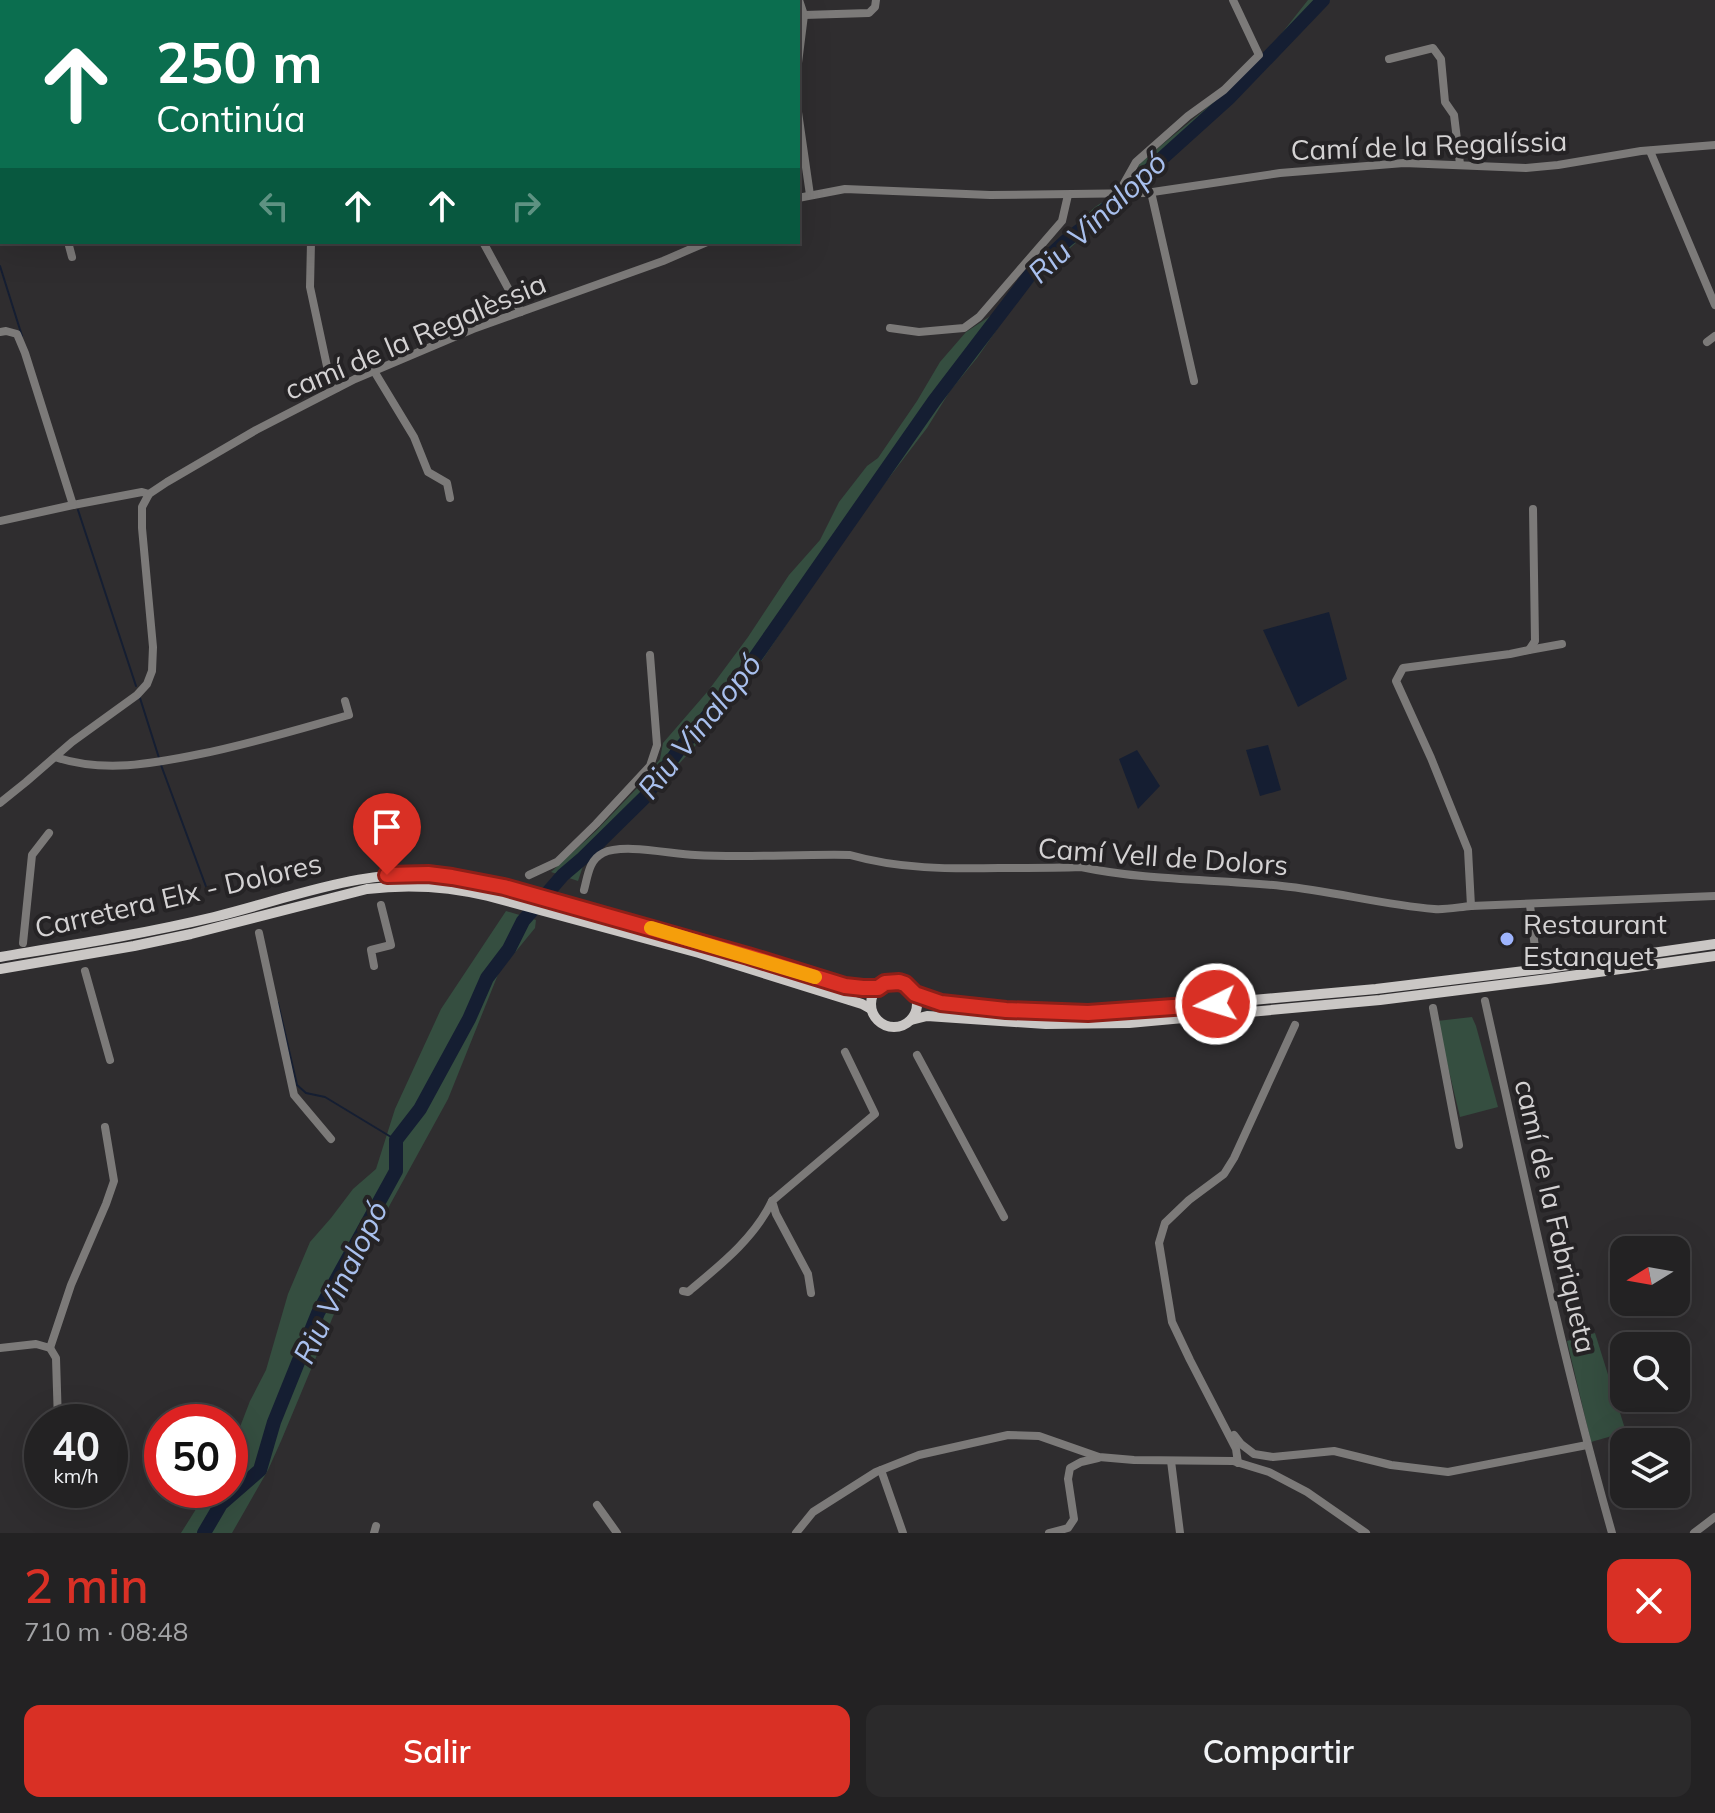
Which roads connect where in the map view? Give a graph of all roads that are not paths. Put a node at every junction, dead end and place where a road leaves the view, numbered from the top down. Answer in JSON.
{"nodes":[{"id":1,"x":876,"y":0,"type":"edge"},
{"id":2,"x":1233,"y":0,"type":"edge"},
{"id":3,"x":800,"y":3,"type":"edge"},
{"id":4,"x":804,"y":15,"type":"junction"},
{"id":5,"x":800,"y":47,"type":"edge"},
{"id":6,"x":1389,"y":59,"type":"dead end"},
{"id":7,"x":800,"y":126,"type":"edge"},
{"id":8,"x":1715,"y":145,"type":"edge"},
{"id":9,"x":1650,"y":151,"type":"junction"},
{"id":10,"x":1460,"y":164,"type":"junction"},
{"id":11,"x":1148,"y":192,"type":"junction"},
{"id":12,"x":1115,"y":194,"type":"junction"},
{"id":13,"x":810,"y":195,"type":"junction"},
{"id":14,"x":1068,"y":195,"type":"junction"},
{"id":15,"x":800,"y":198,"type":"edge"},
{"id":16,"x":69,"y":244,"type":"edge"},
{"id":17,"x":311,"y":244,"type":"edge"},
{"id":18,"x":484,"y":244,"type":"edge"},
{"id":19,"x":696,"y":244,"type":"edge"},
{"id":20,"x":72,"y":257,"type":"dead end"},
{"id":21,"x":1715,"y":305,"type":"edge"},
{"id":22,"x":521,"y":312,"type":"junction"},
{"id":23,"x":890,"y":328,"type":"dead end"},
{"id":24,"x":0,"y":332,"type":"edge"},
{"id":25,"x":1715,"y":336,"type":"edge"},
{"id":26,"x":1707,"y":342,"type":"dead end"},
{"id":27,"x":374,"y":371,"type":"junction"},
{"id":28,"x":1194,"y":381,"type":"dead end"},
{"id":29,"x":337,"y":388,"type":"junction"},
{"id":30,"x":149,"y":494,"type":"junction"},
{"id":31,"x":450,"y":498,"type":"dead end"},
{"id":32,"x":73,"y":505,"type":"junction"},
{"id":33,"x":1533,"y":509,"type":"dead end"},
{"id":34,"x":0,"y":521,"type":"edge"},
{"id":35,"x":1562,"y":644,"type":"dead end"},
{"id":36,"x":1529,"y":650,"type":"junction"},
{"id":37,"x":650,"y":655,"type":"dead end"},
{"id":38,"x":345,"y":701,"type":"dead end"},
{"id":39,"x":55,"y":757,"type":"junction"},
{"id":40,"x":0,"y":803,"type":"edge"},
{"id":41,"x":49,"y":833,"type":"dead end"},
{"id":42,"x":529,"y":875,"type":"dead end"},
{"id":43,"x":584,"y":890,"type":"dead end"},
{"id":44,"x":1715,"y":896,"type":"edge"},
{"id":45,"x":381,"y":905,"type":"dead end"},
{"id":46,"x":1530,"y":905,"type":"junction"},
{"id":47,"x":1471,"y":906,"type":"junction"},
{"id":48,"x":259,"y":933,"type":"dead end"},
{"id":49,"x":23,"y":943,"type":"dead end"},
{"id":50,"x":1715,"y":944,"type":"edge"},
{"id":51,"x":1715,"y":956,"type":"edge"},
{"id":52,"x":0,"y":957,"type":"edge"},
{"id":53,"x":1536,"y":957,"type":"dead end"},
{"id":54,"x":374,"y":966,"type":"dead end"},
{"id":55,"x":0,"y":969,"type":"edge"},
{"id":56,"x":85,"y":971,"type":"dead end"},
{"id":57,"x":878,"y":988,"type":"junction"},
{"id":58,"x":915,"y":994,"type":"junction"},
{"id":59,"x":1485,"y":1001,"type":"dead end"},
{"id":60,"x":1433,"y":1008,"type":"dead end"},
{"id":61,"x":871,"y":1009,"type":"junction"},
{"id":62,"x":911,"y":1020,"type":"junction"},
{"id":63,"x":1295,"y":1025,"type":"dead end"},
{"id":64,"x":845,"y":1052,"type":"dead end"},
{"id":65,"x":917,"y":1055,"type":"dead end"},
{"id":66,"x":110,"y":1060,"type":"dead end"},
{"id":67,"x":105,"y":1127,"type":"dead end"},
{"id":68,"x":331,"y":1139,"type":"dead end"},
{"id":69,"x":1459,"y":1145,"type":"dead end"},
{"id":70,"x":772,"y":1201,"type":"junction"},
{"id":71,"x":1004,"y":1217,"type":"dead end"},
{"id":72,"x":683,"y":1291,"type":"dead end"},
{"id":73,"x":811,"y":1293,"type":"dead end"},
{"id":74,"x":0,"y":1348,"type":"edge"},
{"id":75,"x":50,"y":1348,"type":"junction"},
{"id":76,"x":57,"y":1404,"type":"edge"},
{"id":77,"x":1221,"y":1419,"type":"junction"},
{"id":78,"x":1587,"y":1445,"type":"junction"},
{"id":79,"x":1099,"y":1457,"type":"junction"},
{"id":80,"x":1171,"y":1461,"type":"junction"},
{"id":81,"x":1238,"y":1463,"type":"junction"},
{"id":82,"x":881,"y":1470,"type":"junction"},
{"id":83,"x":597,"y":1505,"type":"dead end"},
{"id":84,"x":1715,"y":1517,"type":"edge"},
{"id":85,"x":617,"y":1533,"type":"edge"},
{"id":86,"x":796,"y":1533,"type":"edge"},
{"id":87,"x":903,"y":1533,"type":"edge"},
{"id":88,"x":1049,"y":1533,"type":"edge"},
{"id":89,"x":1180,"y":1533,"type":"edge"},
{"id":90,"x":1366,"y":1533,"type":"edge"},
{"id":91,"x":1612,"y":1533,"type":"edge"},
{"id":92,"x":1694,"y":1533,"type":"edge"}],
"edges":[{"from":1,"to":4,"type":"street"},
{"from":2,"to":12,"type":"street"},
{"from":3,"to":4,"type":"street"},
{"from":4,"to":5,"type":"street"},
{"from":6,"to":10,"type":"street"},
{"from":7,"to":13,"type":"street"},
{"from":8,"to":9,"type":"street","name":"Camí de la Regalíssia"},
{"from":9,"to":10,"type":"street","name":"Camí de la Regalíssia"},
{"from":9,"to":21,"type":"street"},
{"from":10,"to":11,"type":"street","name":"Camí de la Regalíssia"},
{"from":11,"to":12,"type":"street","name":"Camí de la Regalíssia"},
{"from":11,"to":28,"type":"street"},
{"from":12,"to":14,"type":"street"},
{"from":13,"to":14,"type":"street"},
{"from":13,"to":15,"type":"street"},
{"from":14,"to":23,"type":"street"},
{"from":16,"to":20,"type":"street"},
{"from":17,"to":29,"type":"street"},
{"from":18,"to":22,"type":"street"},
{"from":19,"to":22,"type":"street","name":"camí de la Regalèssia"},
{"from":22,"to":27,"type":"street","name":"camí de la Regalèssia"},
{"from":24,"to":32,"type":"street"},
{"from":25,"to":26,"type":"street"},
{"from":27,"to":29,"type":"street","name":"camí de la Regalèssia"},
{"from":27,"to":31,"type":"street"},
{"from":29,"to":30,"type":"street","name":"camí de la Regalèssia"},
{"from":30,"to":32,"type":"street"},
{"from":30,"to":39,"type":"street"},
{"from":32,"to":34,"type":"street"},
{"from":33,"to":36,"type":"street"},
{"from":35,"to":36,"type":"street"},
{"from":36,"to":47,"type":"street"},
{"from":37,"to":42,"type":"street"},
{"from":38,"to":39,"type":"street"},
{"from":39,"to":40,"type":"street"},
{"from":41,"to":49,"type":"street"},
{"from":43,"to":47,"type":"street","name":"Camí Vell de Dolors"},
{"from":44,"to":46,"type":"street","name":"Camí Vell de Dolors"},
{"from":45,"to":54,"type":"street"},
{"from":46,"to":47,"type":"street","name":"Camí Vell de Dolors"},
{"from":46,"to":53,"type":"street"},
{"from":48,"to":68,"type":"street"},
{"from":50,"to":58,"type":"main road"},
{"from":51,"to":62,"type":"main road"},
{"from":52,"to":57,"type":"main road","name":"Carretera Elx - Dolores"},
{"from":55,"to":61,"type":"main road","name":"Carretera Elx - Dolores"},
{"from":56,"to":66,"type":"street"},
{"from":57,"to":58,"type":"main road"},
{"from":57,"to":61,"type":"main road"},
{"from":58,"to":62,"type":"main road"},
{"from":59,"to":78,"type":"street","name":"camí de la Fabriqueta"},
{"from":60,"to":69,"type":"street"},
{"from":61,"to":62,"type":"main road"},
{"from":63,"to":77,"type":"street"},
{"from":64,"to":70,"type":"street"},
{"from":65,"to":71,"type":"street"},
{"from":67,"to":75,"type":"street"},
{"from":70,"to":72,"type":"street"},
{"from":70,"to":73,"type":"street"},
{"from":74,"to":75,"type":"street"},
{"from":75,"to":76,"type":"street"},
{"from":77,"to":78,"type":"street"},
{"from":77,"to":81,"type":"street"},
{"from":78,"to":91,"type":"street","name":"camí de la Fabriqueta"},
{"from":79,"to":80,"type":"street"},
{"from":79,"to":82,"type":"street"},
{"from":79,"to":88,"type":"street"},
{"from":80,"to":81,"type":"street"},
{"from":80,"to":89,"type":"street"},
{"from":81,"to":90,"type":"street"},
{"from":82,"to":86,"type":"street"},
{"from":82,"to":87,"type":"street"},
{"from":83,"to":85,"type":"street"},
{"from":84,"to":92,"type":"street"}]}
